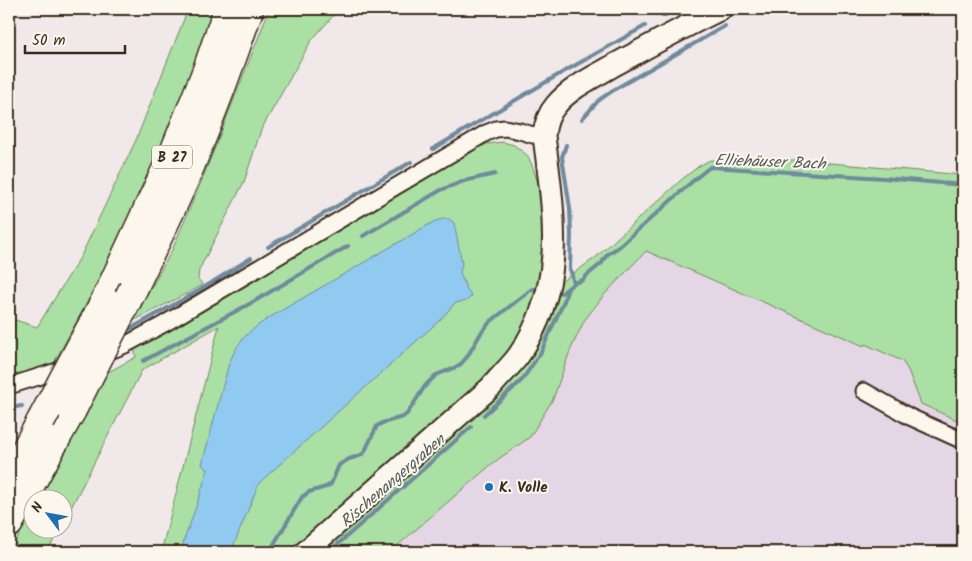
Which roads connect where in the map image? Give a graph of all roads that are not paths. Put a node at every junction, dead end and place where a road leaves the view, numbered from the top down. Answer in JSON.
{"nodes":[{"id":1,"x":228,"y":9,"type":"edge"},
{"id":2,"x":249,"y":9,"type":"edge"},
{"id":3,"x":721,"y":9,"type":"edge"},
{"id":4,"x":544,"y":136,"type":"junction"},
{"id":5,"x":9,"y":386,"type":"edge"},
{"id":6,"x":864,"y":390,"type":"dead end"},
{"id":7,"x":42,"y":421,"type":"junction"},
{"id":8,"x":963,"y":440,"type":"edge"},
{"id":9,"x":9,"y":464,"type":"edge"},
{"id":10,"x":9,"y":481,"type":"edge"},
{"id":11,"x":9,"y":523,"type":"edge"},
{"id":12,"x":305,"y":552,"type":"edge"}],
"edges":[{"from":1,"to":7,"type":"highway","number":"B 27","bridge":true},
{"from":2,"to":11,"type":"highway","number":"B 27","bridge":true},
{"from":3,"to":4,"type":"street"},
{"from":4,"to":5,"type":"street"},
{"from":4,"to":12,"type":"street"},
{"from":6,"to":8,"type":"street"},
{"from":7,"to":9,"type":"highway"},
{"from":7,"to":10,"type":"highway","number":"B 27"}]}
